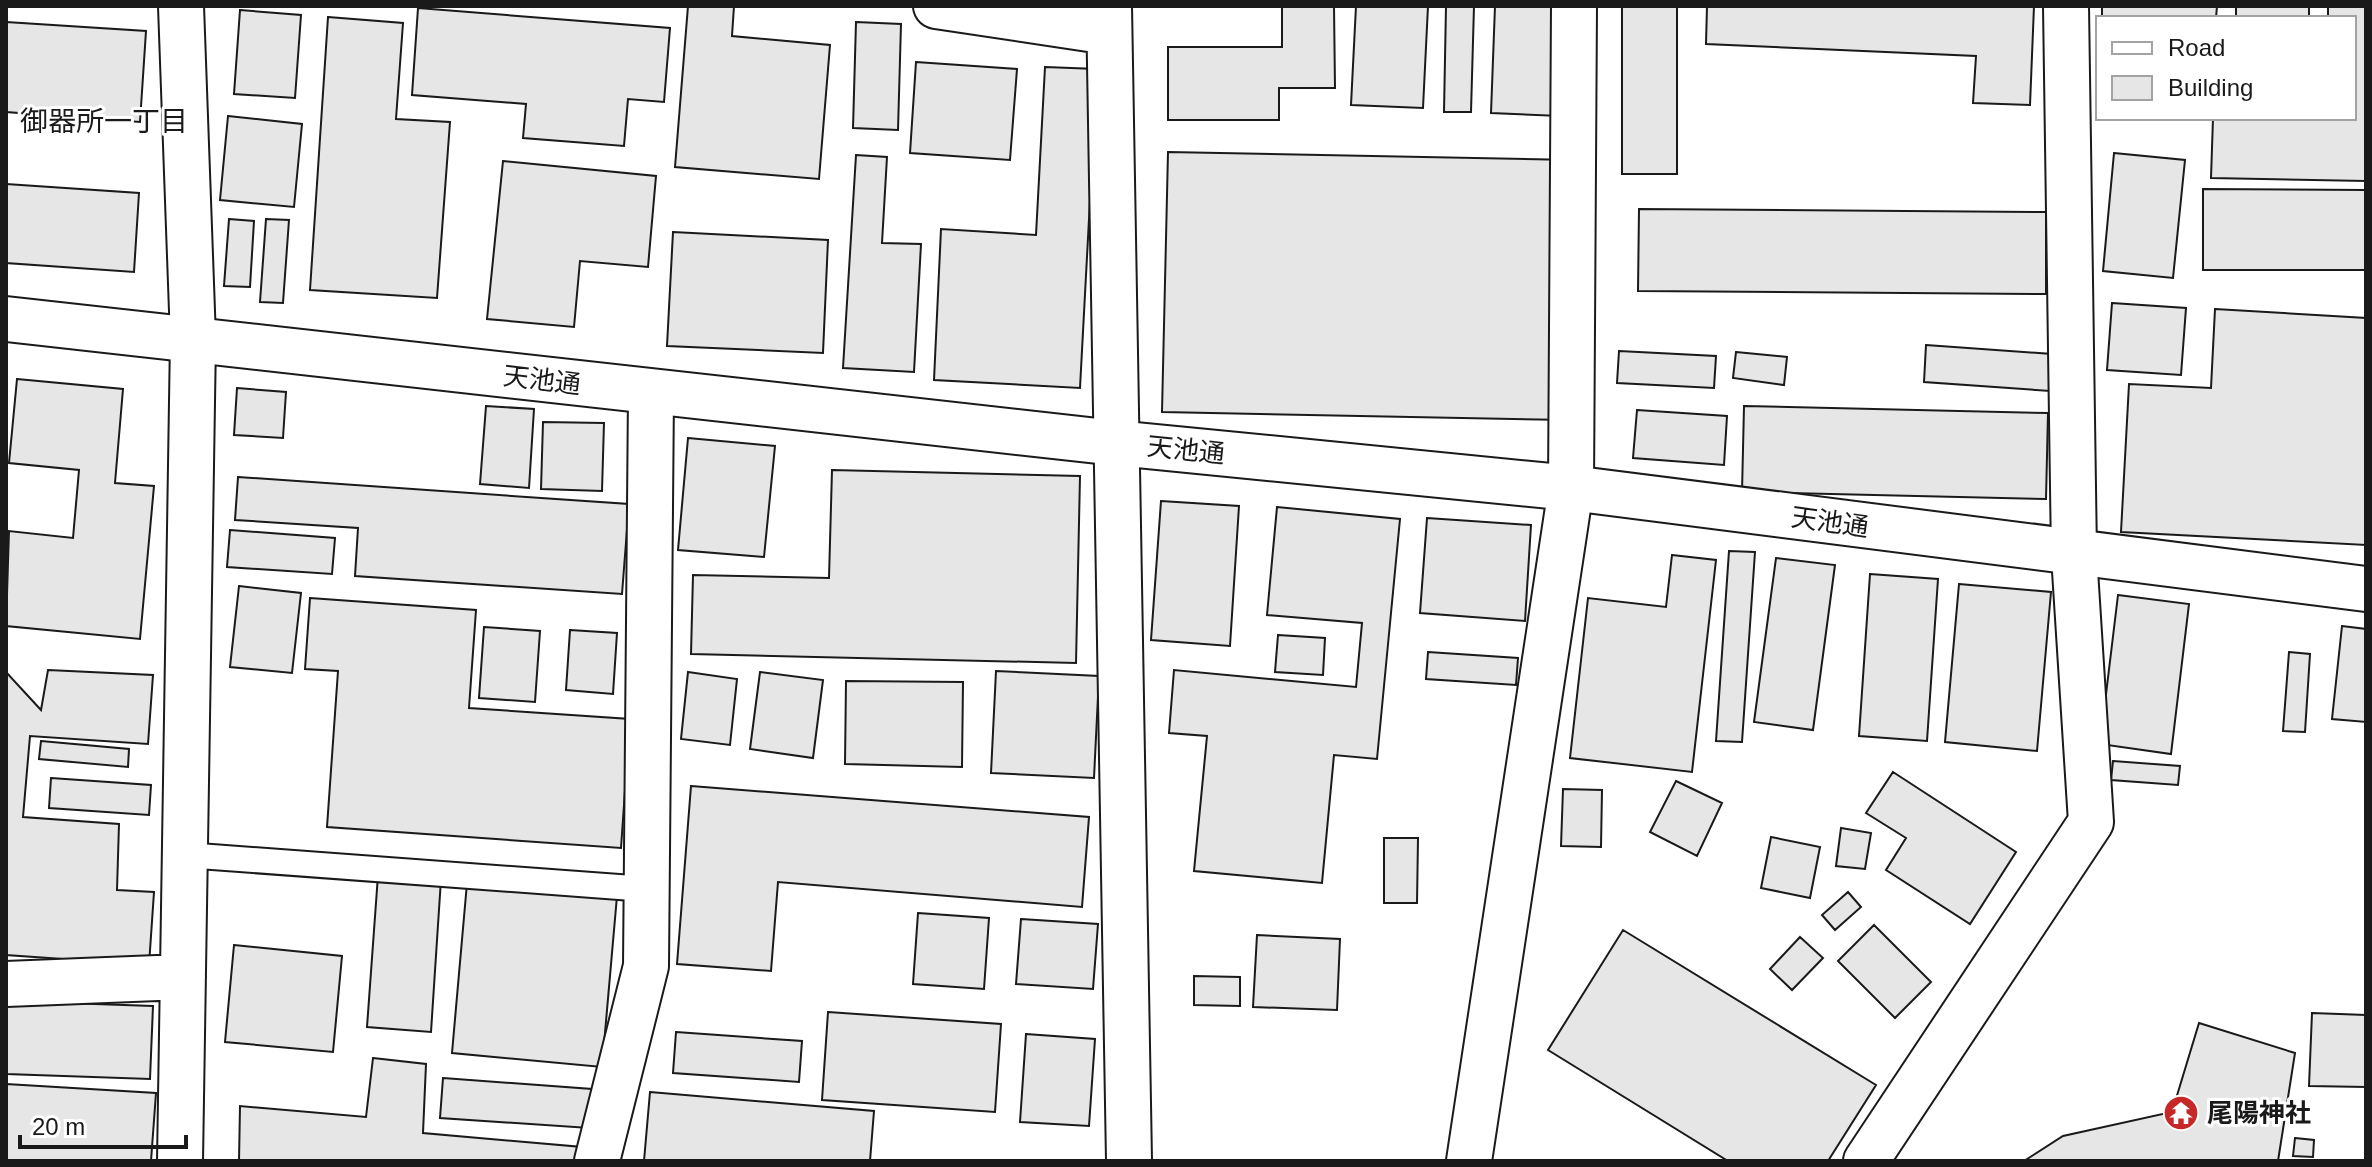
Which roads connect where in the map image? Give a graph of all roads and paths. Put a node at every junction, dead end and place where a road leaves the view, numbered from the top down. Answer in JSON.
{"nodes":[{"id":1,"x":181,"y":6,"type":"edge"},
{"id":2,"x":936,"y":6,"type":"edge"},
{"id":3,"x":1574,"y":6,"type":"edge"},
{"id":4,"x":2066,"y":6,"type":"edge"},
{"id":5,"x":1109,"y":19,"type":"edge"},
{"id":6,"x":6,"y":319,"type":"edge"},
{"id":7,"x":193,"y":339,"type":"junction"},
{"id":8,"x":651,"y":393,"type":"junction"},
{"id":9,"x":1116,"y":443,"type":"junction"},
{"id":10,"x":1571,"y":488,"type":"junction"},
{"id":11,"x":2074,"y":555,"type":"junction"},
{"id":12,"x":2366,"y":589,"type":"edge"},
{"id":13,"x":185,"y":855,"type":"junction"},
{"id":14,"x":646,"y":889,"type":"junction"},
{"id":15,"x":183,"y":977,"type":"junction"},
{"id":16,"x":6,"y":984,"type":"edge"},
{"id":17,"x":180,"y":1161,"type":"edge"},
{"id":18,"x":597,"y":1161,"type":"edge"},
{"id":19,"x":1129,"y":1161,"type":"edge"},
{"id":20,"x":1469,"y":1161,"type":"edge"},
{"id":21,"x":1866,"y":1161,"type":"edge"}],
"edges":[{"from":1,"to":7,"type":"street"},
{"from":2,"to":5,"type":"street"},
{"from":3,"to":10,"type":"street"},
{"from":4,"to":11,"type":"street"},
{"from":5,"to":9,"type":"street"},
{"from":6,"to":7,"type":"street","name":"天池通"},
{"from":7,"to":8,"type":"street","name":"天池通"},
{"from":7,"to":13,"type":"street"},
{"from":8,"to":9,"type":"street","name":"天池通"},
{"from":8,"to":14,"type":"street"},
{"from":9,"to":10,"type":"street","name":"天池通"},
{"from":9,"to":19,"type":"street"},
{"from":10,"to":11,"type":"street","name":"天池通"},
{"from":10,"to":20,"type":"street"},
{"from":11,"to":12,"type":"street","name":"天池通"},
{"from":11,"to":21,"type":"street"},
{"from":13,"to":14,"type":"lane"},
{"from":13,"to":15,"type":"street"},
{"from":14,"to":18,"type":"street"},
{"from":15,"to":16,"type":"street"},
{"from":15,"to":17,"type":"street"}]}
